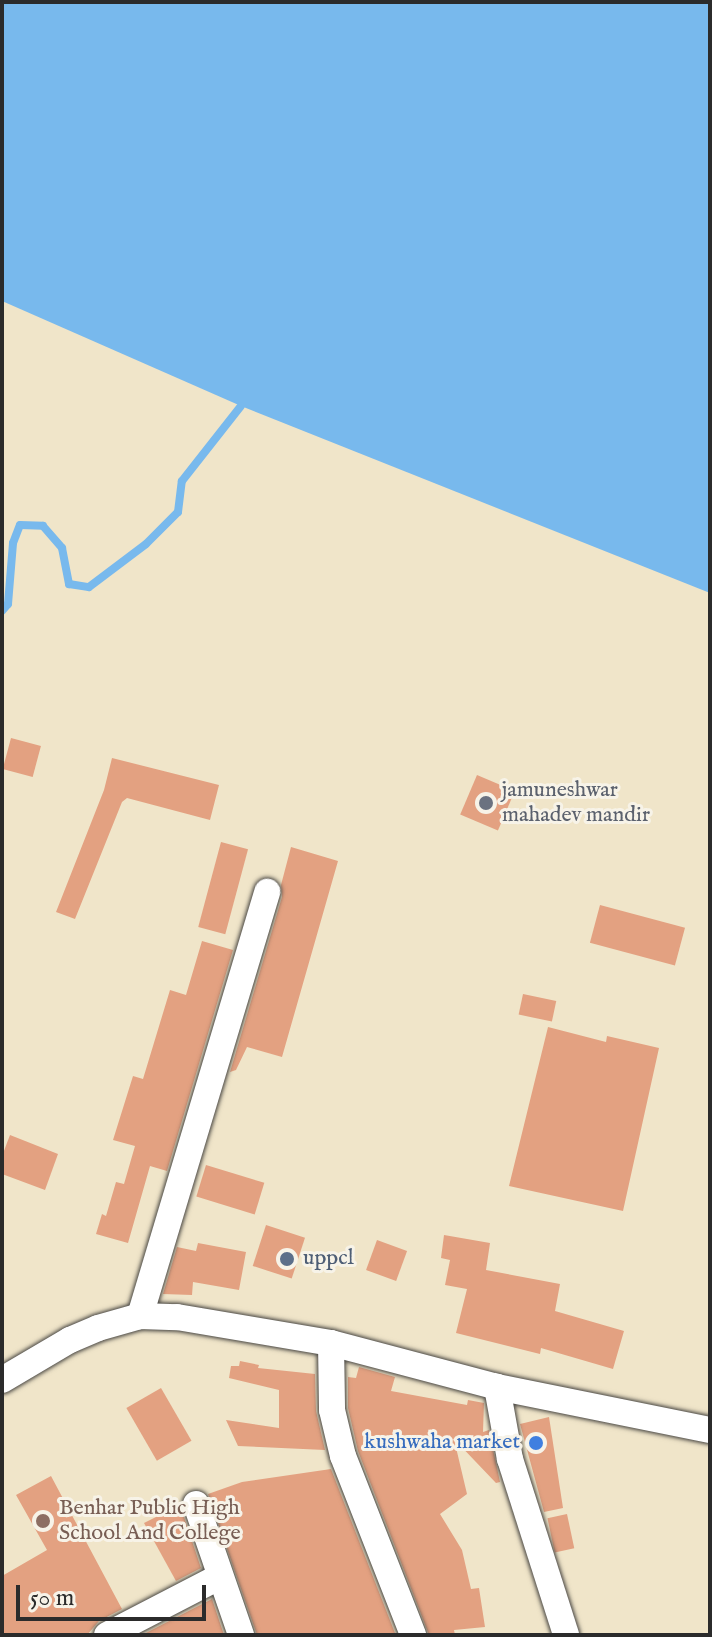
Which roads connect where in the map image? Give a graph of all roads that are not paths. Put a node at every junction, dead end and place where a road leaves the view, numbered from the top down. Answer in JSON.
{"nodes":[{"id":1,"x":267,"y":892,"type":"dead end"},
{"id":2,"x":140,"y":1316,"type":"junction"},
{"id":3,"x":331,"y":1343,"type":"junction"},
{"id":4,"x":2,"y":1380,"type":"edge"},
{"id":5,"x":497,"y":1387,"type":"junction"},
{"id":6,"x":710,"y":1430,"type":"edge"},
{"id":7,"x":196,"y":1504,"type":"dead end"},
{"id":8,"x":219,"y":1577,"type":"junction"},
{"id":9,"x":107,"y":1635,"type":"edge"},
{"id":10,"x":241,"y":1635,"type":"edge"},
{"id":11,"x":413,"y":1635,"type":"edge"},
{"id":12,"x":566,"y":1635,"type":"edge"}],
"edges":[{"from":1,"to":2,"type":"street"},
{"from":2,"to":3,"type":"street"},
{"from":2,"to":4,"type":"street"},
{"from":3,"to":5,"type":"street"},
{"from":3,"to":11,"type":"street"},
{"from":5,"to":6,"type":"street"},
{"from":5,"to":12,"type":"street"},
{"from":7,"to":8,"type":"street"},
{"from":8,"to":9,"type":"street"},
{"from":8,"to":10,"type":"street"}]}
